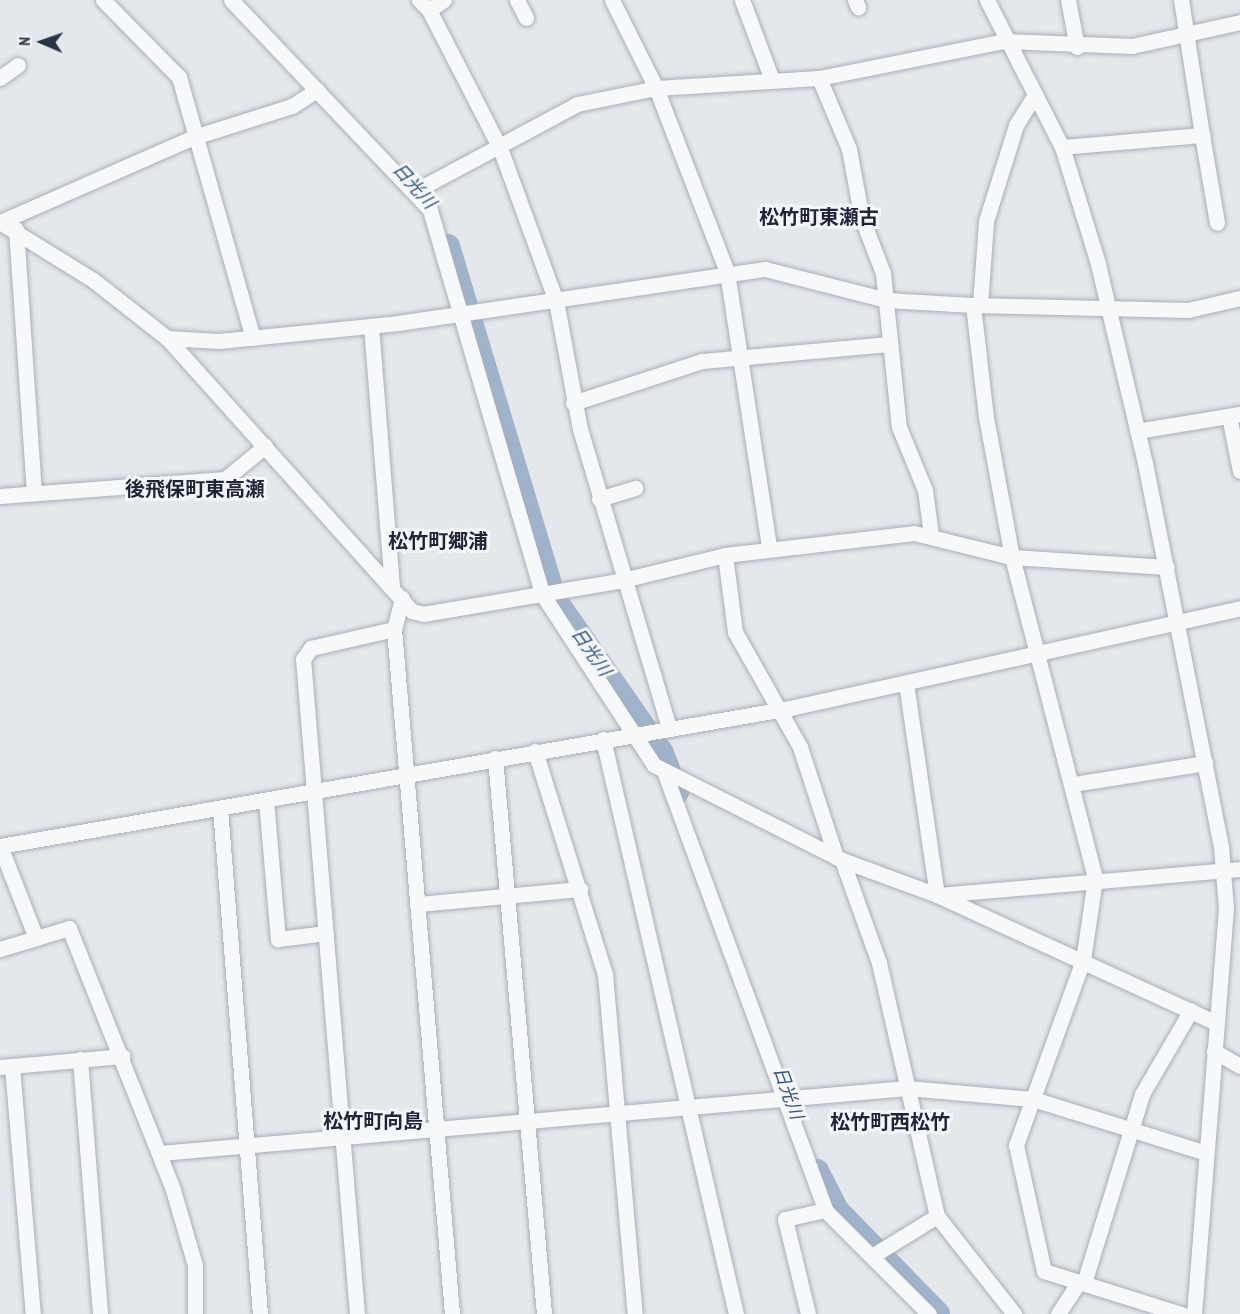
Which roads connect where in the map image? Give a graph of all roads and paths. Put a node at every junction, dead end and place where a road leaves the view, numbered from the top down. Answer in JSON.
{"nodes":[{"id":1,"x":103,"y":0,"type":"edge"},
{"id":2,"x":231,"y":0,"type":"edge"},
{"id":3,"x":444,"y":0,"type":"edge"},
{"id":4,"x":517,"y":0,"type":"edge"},
{"id":5,"x":742,"y":0,"type":"edge"},
{"id":6,"x":987,"y":0,"type":"edge"},
{"id":7,"x":1068,"y":0,"type":"edge"},
{"id":8,"x":1181,"y":0,"type":"edge"},
{"id":9,"x":615,"y":1,"type":"edge"},
{"id":10,"x":424,"y":5,"type":"edge"},
{"id":11,"x":526,"y":18,"type":"dead end"},
{"id":12,"x":1240,"y":22,"type":"edge"},
{"id":13,"x":1187,"y":34,"type":"junction"},
{"id":14,"x":1005,"y":41,"type":"junction"},
{"id":15,"x":1077,"y":46,"type":"junction"},
{"id":16,"x":18,"y":65,"type":"dead end"},
{"id":17,"x":0,"y":78,"type":"edge"},
{"id":18,"x":819,"y":78,"type":"junction"},
{"id":19,"x":772,"y":80,"type":"junction"},
{"id":20,"x":656,"y":88,"type":"junction"},
{"id":21,"x":317,"y":90,"type":"junction"},
{"id":22,"x":1034,"y":96,"type":"junction"},
{"id":23,"x":1202,"y":135,"type":"junction"},
{"id":24,"x":194,"y":137,"type":"junction"},
{"id":25,"x":1062,"y":147,"type":"junction"},
{"id":26,"x":500,"y":148,"type":"junction"},
{"id":27,"x":418,"y":188,"type":"junction"},
{"id":28,"x":1,"y":222,"type":"edge"},
{"id":29,"x":1217,"y":223,"type":"dead end"},
{"id":30,"x":16,"y":229,"type":"junction"},
{"id":31,"x":727,"y":272,"type":"junction"},
{"id":32,"x":1240,"y":298,"type":"edge"},
{"id":33,"x":887,"y":300,"type":"junction"},
{"id":34,"x":556,"y":301,"type":"junction"},
{"id":35,"x":977,"y":305,"type":"junction"},
{"id":36,"x":1110,"y":309,"type":"junction"},
{"id":37,"x":467,"y":314,"type":"junction"},
{"id":38,"x":370,"y":326,"type":"junction"},
{"id":39,"x":167,"y":338,"type":"junction"},
{"id":40,"x":253,"y":338,"type":"junction"},
{"id":41,"x":889,"y":344,"type":"junction"},
{"id":42,"x":741,"y":356,"type":"junction"},
{"id":43,"x":573,"y":403,"type":"junction"},
{"id":44,"x":1235,"y":415,"type":"edge"},
{"id":45,"x":1137,"y":430,"type":"junction"},
{"id":46,"x":266,"y":446,"type":"junction"},
{"id":47,"x":1240,"y":471,"type":"edge"},
{"id":48,"x":635,"y":488,"type":"dead end"},
{"id":49,"x":34,"y":492,"type":"junction"},
{"id":50,"x":0,"y":496,"type":"edge"},
{"id":51,"x":599,"y":499,"type":"junction"},
{"id":52,"x":931,"y":535,"type":"junction"},
{"id":53,"x":769,"y":548,"type":"junction"},
{"id":54,"x":725,"y":555,"type":"junction"},
{"id":55,"x":1012,"y":557,"type":"junction"},
{"id":56,"x":1167,"y":567,"type":"junction"},
{"id":57,"x":623,"y":580,"type":"junction"},
{"id":58,"x":397,"y":592,"type":"junction"},
{"id":59,"x":548,"y":593,"type":"junction"},
{"id":60,"x":1240,"y":608,"type":"edge"},
{"id":61,"x":1178,"y":622,"type":"junction"},
{"id":62,"x":394,"y":629,"type":"junction"},
{"id":63,"x":1040,"y":653,"type":"junction"},
{"id":64,"x":906,"y":683,"type":"junction"},
{"id":65,"x":779,"y":709,"type":"junction"},
{"id":66,"x":669,"y":727,"type":"junction"},
{"id":67,"x":642,"y":732,"type":"junction"},
{"id":68,"x":603,"y":739,"type":"junction"},
{"id":69,"x":535,"y":751,"type":"junction"},
{"id":70,"x":495,"y":758,"type":"junction"},
{"id":71,"x":1205,"y":763,"type":"junction"},
{"id":72,"x":408,"y":774,"type":"junction"},
{"id":73,"x":669,"y":775,"type":"junction"},
{"id":74,"x":1074,"y":784,"type":"junction"},
{"id":75,"x":313,"y":791,"type":"junction"},
{"id":76,"x":266,"y":800,"type":"junction"},
{"id":77,"x":220,"y":808,"type":"junction"},
{"id":78,"x":0,"y":846,"type":"edge"},
{"id":79,"x":839,"y":859,"type":"junction"},
{"id":80,"x":1233,"y":870,"type":"edge"},
{"id":81,"x":1095,"y":879,"type":"junction"},
{"id":82,"x":580,"y":889,"type":"junction"},
{"id":83,"x":937,"y":895,"type":"junction"},
{"id":84,"x":507,"y":896,"type":"junction"},
{"id":85,"x":418,"y":904,"type":"junction"},
{"id":86,"x":326,"y":933,"type":"junction"},
{"id":87,"x":36,"y":938,"type":"junction"},
{"id":88,"x":0,"y":949,"type":"edge"},
{"id":89,"x":1083,"y":960,"type":"junction"},
{"id":90,"x":1191,"y":1010,"type":"junction"},
{"id":91,"x":1216,"y":1023,"type":"junction"},
{"id":92,"x":1214,"y":1051,"type":"junction"},
{"id":93,"x":123,"y":1056,"type":"junction"},
{"id":94,"x":80,"y":1059,"type":"junction"},
{"id":95,"x":6,"y":1066,"type":"edge"},
{"id":96,"x":1240,"y":1066,"type":"edge"},
{"id":97,"x":907,"y":1088,"type":"junction"},
{"id":98,"x":789,"y":1099,"type":"junction"},
{"id":99,"x":1033,"y":1099,"type":"junction"},
{"id":100,"x":690,"y":1108,"type":"junction"},
{"id":101,"x":618,"y":1115,"type":"junction"},
{"id":102,"x":528,"y":1121,"type":"junction"},
{"id":103,"x":437,"y":1129,"type":"junction"},
{"id":104,"x":1131,"y":1130,"type":"junction"},
{"id":105,"x":342,"y":1137,"type":"junction"},
{"id":106,"x":245,"y":1147,"type":"junction"},
{"id":107,"x":160,"y":1153,"type":"junction"},
{"id":108,"x":1206,"y":1153,"type":"junction"},
{"id":109,"x":825,"y":1210,"type":"junction"},
{"id":110,"x":937,"y":1216,"type":"junction"},
{"id":111,"x":876,"y":1254,"type":"junction"},
{"id":112,"x":1081,"y":1283,"type":"junction"},
{"id":113,"x":33,"y":1314,"type":"edge"},
{"id":114,"x":100,"y":1314,"type":"edge"},
{"id":115,"x":195,"y":1314,"type":"edge"},
{"id":116,"x":260,"y":1314,"type":"edge"},
{"id":117,"x":357,"y":1314,"type":"edge"},
{"id":118,"x":453,"y":1314,"type":"edge"},
{"id":119,"x":544,"y":1314,"type":"edge"},
{"id":120,"x":635,"y":1314,"type":"edge"},
{"id":121,"x":736,"y":1314,"type":"edge"},
{"id":122,"x":808,"y":1314,"type":"edge"},
{"id":123,"x":929,"y":1314,"type":"edge"},
{"id":124,"x":1014,"y":1314,"type":"edge"},
{"id":125,"x":1058,"y":1314,"type":"edge"},
{"id":126,"x":1181,"y":1314,"type":"edge"},
{"id":127,"x":1194,"y":1314,"type":"edge"}],
"edges":[{"from":1,"to":24,"type":"street"},
{"from":2,"to":21,"type":"street"},
{"from":3,"to":10,"type":"street"},
{"from":4,"to":11,"type":"street"},
{"from":5,"to":19,"type":"street"},
{"from":6,"to":14,"type":"street"},
{"from":7,"to":15,"type":"street"},
{"from":8,"to":13,"type":"street"},
{"from":9,"to":20,"type":"street"},
{"from":10,"to":26,"type":"street"},
{"from":12,"to":13,"type":"street"},
{"from":13,"to":15,"type":"street"},
{"from":13,"to":23,"type":"street"},
{"from":14,"to":15,"type":"street"},
{"from":14,"to":18,"type":"street"},
{"from":14,"to":22,"type":"street"},
{"from":16,"to":17,"type":"street"},
{"from":18,"to":19,"type":"street"},
{"from":18,"to":33,"type":"street"},
{"from":19,"to":20,"type":"street"},
{"from":20,"to":26,"type":"street"},
{"from":20,"to":31,"type":"street"},
{"from":21,"to":24,"type":"street"},
{"from":21,"to":27,"type":"street"},
{"from":22,"to":25,"type":"street"},
{"from":22,"to":35,"type":"street"},
{"from":23,"to":25,"type":"street"},
{"from":23,"to":29,"type":"street"},
{"from":24,"to":28,"type":"street"},
{"from":24,"to":40,"type":"street"},
{"from":25,"to":36,"type":"street"},
{"from":26,"to":27,"type":"street"},
{"from":26,"to":34,"type":"street"},
{"from":27,"to":37,"type":"street"},
{"from":28,"to":30,"type":"street"},
{"from":30,"to":39,"type":"street"},
{"from":30,"to":49,"type":"street"},
{"from":31,"to":33,"type":"street"},
{"from":31,"to":34,"type":"street"},
{"from":31,"to":42,"type":"street"},
{"from":32,"to":36,"type":"street"},
{"from":33,"to":35,"type":"street"},
{"from":33,"to":41,"type":"street"},
{"from":34,"to":37,"type":"street"},
{"from":34,"to":43,"type":"street"},
{"from":35,"to":36,"type":"street"},
{"from":35,"to":55,"type":"street"},
{"from":36,"to":45,"type":"street"},
{"from":37,"to":38,"type":"street"},
{"from":37,"to":59,"type":"street"},
{"from":38,"to":40,"type":"street"},
{"from":38,"to":58,"type":"street"},
{"from":39,"to":40,"type":"street"},
{"from":39,"to":46,"type":"street"},
{"from":41,"to":42,"type":"street"},
{"from":41,"to":52,"type":"street"},
{"from":42,"to":43,"type":"street"},
{"from":42,"to":53,"type":"street"},
{"from":43,"to":51,"type":"street"},
{"from":44,"to":45,"type":"street"},
{"from":44,"to":47,"type":"street"},
{"from":45,"to":56,"type":"street"},
{"from":46,"to":49,"type":"street"},
{"from":46,"to":58,"type":"street"},
{"from":48,"to":51,"type":"street"},
{"from":49,"to":50,"type":"street"},
{"from":51,"to":57,"type":"street"},
{"from":52,"to":53,"type":"street"},
{"from":52,"to":55,"type":"street"},
{"from":53,"to":54,"type":"street"},
{"from":54,"to":57,"type":"street"},
{"from":54,"to":65,"type":"street"},
{"from":55,"to":56,"type":"street"},
{"from":55,"to":63,"type":"street"},
{"from":56,"to":61,"type":"street"},
{"from":57,"to":59,"type":"street"},
{"from":57,"to":66,"type":"street"},
{"from":58,"to":59,"type":"street"},
{"from":58,"to":62,"type":"street"},
{"from":59,"to":67,"type":"street"},
{"from":60,"to":61,"type":"street"},
{"from":61,"to":63,"type":"street"},
{"from":61,"to":71,"type":"street"},
{"from":62,"to":72,"type":"street"},
{"from":62,"to":75,"type":"street"},
{"from":63,"to":64,"type":"street"},
{"from":63,"to":74,"type":"street"},
{"from":64,"to":65,"type":"street"},
{"from":64,"to":83,"type":"street"},
{"from":65,"to":66,"type":"street"},
{"from":65,"to":79,"type":"street"},
{"from":66,"to":67,"type":"street"},
{"from":67,"to":68,"type":"street"},
{"from":67,"to":73,"type":"street"},
{"from":68,"to":69,"type":"street"},
{"from":68,"to":100,"type":"street"},
{"from":69,"to":70,"type":"street"},
{"from":69,"to":82,"type":"street"},
{"from":70,"to":72,"type":"street"},
{"from":70,"to":84,"type":"street"},
{"from":71,"to":74,"type":"street"},
{"from":71,"to":80,"type":"street"},
{"from":72,"to":75,"type":"street"},
{"from":72,"to":85,"type":"street"},
{"from":73,"to":79,"type":"street"},
{"from":73,"to":98,"type":"street"},
{"from":74,"to":81,"type":"street"},
{"from":75,"to":76,"type":"street"},
{"from":75,"to":86,"type":"street"},
{"from":76,"to":77,"type":"street"},
{"from":76,"to":86,"type":"street"},
{"from":77,"to":78,"type":"street"},
{"from":77,"to":106,"type":"street"},
{"from":78,"to":87,"type":"street"},
{"from":79,"to":83,"type":"street"},
{"from":79,"to":97,"type":"street"},
{"from":80,"to":81,"type":"street"},
{"from":80,"to":91,"type":"street"},
{"from":81,"to":83,"type":"street"},
{"from":81,"to":89,"type":"street"},
{"from":82,"to":84,"type":"street"},
{"from":82,"to":101,"type":"street"},
{"from":83,"to":89,"type":"street"},
{"from":84,"to":85,"type":"street"},
{"from":84,"to":102,"type":"street"},
{"from":85,"to":103,"type":"street"},
{"from":86,"to":105,"type":"street"},
{"from":87,"to":88,"type":"street"},
{"from":87,"to":93,"type":"street"},
{"from":89,"to":90,"type":"street"},
{"from":89,"to":99,"type":"street"},
{"from":90,"to":91,"type":"street"},
{"from":90,"to":104,"type":"street"},
{"from":91,"to":92,"type":"street"},
{"from":92,"to":96,"type":"street"},
{"from":92,"to":108,"type":"street"},
{"from":93,"to":94,"type":"street"},
{"from":93,"to":107,"type":"street"},
{"from":94,"to":95,"type":"street"},
{"from":94,"to":114,"type":"street"},
{"from":95,"to":113,"type":"street"},
{"from":97,"to":98,"type":"street"},
{"from":97,"to":99,"type":"street"},
{"from":97,"to":110,"type":"street"},
{"from":98,"to":100,"type":"street"},
{"from":98,"to":109,"type":"street"},
{"from":99,"to":104,"type":"street"},
{"from":99,"to":112,"type":"street"},
{"from":100,"to":101,"type":"street"},
{"from":100,"to":121,"type":"street"},
{"from":101,"to":102,"type":"street"},
{"from":101,"to":120,"type":"street"},
{"from":102,"to":103,"type":"street"},
{"from":102,"to":119,"type":"street"},
{"from":103,"to":105,"type":"street"},
{"from":103,"to":118,"type":"street"},
{"from":104,"to":108,"type":"street"},
{"from":104,"to":112,"type":"street"},
{"from":105,"to":106,"type":"street"},
{"from":105,"to":117,"type":"street"},
{"from":106,"to":107,"type":"street"},
{"from":106,"to":116,"type":"street"},
{"from":107,"to":115,"type":"street"},
{"from":108,"to":127,"type":"street"},
{"from":109,"to":111,"type":"street"},
{"from":109,"to":122,"type":"street"},
{"from":110,"to":111,"type":"street"},
{"from":110,"to":124,"type":"street"},
{"from":111,"to":123,"type":"street"},
{"from":112,"to":125,"type":"street"},
{"from":112,"to":126,"type":"street"}]}
